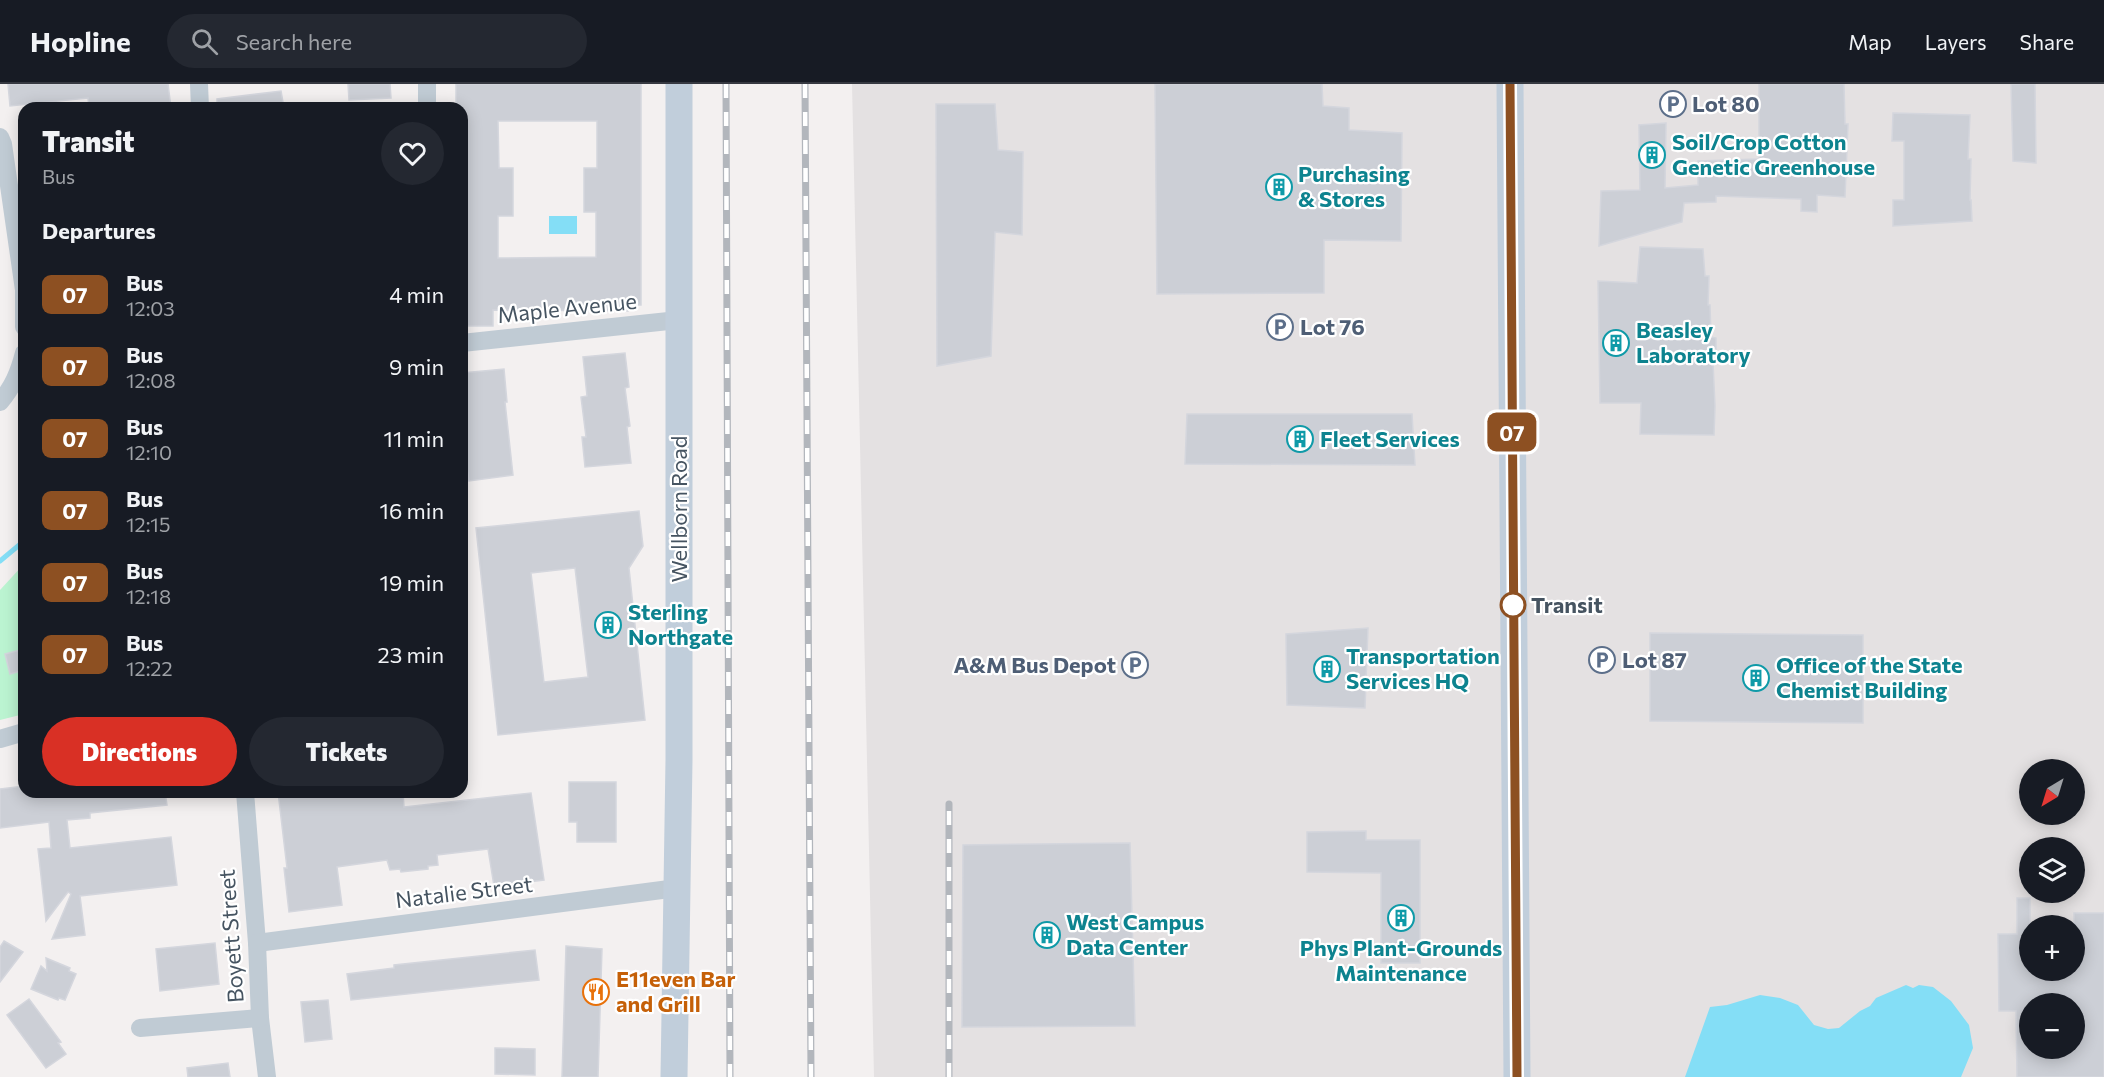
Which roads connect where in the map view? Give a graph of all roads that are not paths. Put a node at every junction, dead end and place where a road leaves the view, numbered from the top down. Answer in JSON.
{"nodes":[{"id":1,"x":199,"y":84,"type":"edge"},
{"id":2,"x":427,"y":84,"type":"edge"},
{"id":3,"x":679,"y":84,"type":"edge"},
{"id":4,"x":1510,"y":84,"type":"edge"},
{"id":5,"x":200,"y":102,"type":"edge"},
{"id":6,"x":427,"y":102,"type":"edge"},
{"id":7,"x":0,"y":137,"type":"edge"},
{"id":8,"x":18,"y":248,"type":"edge"},
{"id":9,"x":678,"y":320,"type":"junction"},
{"id":10,"x":468,"y":343,"type":"edge"},
{"id":11,"x":18,"y":374,"type":"edge"},
{"id":12,"x":0,"y":402,"type":"edge"},
{"id":13,"x":18,"y":734,"type":"edge"},
{"id":14,"x":0,"y":739,"type":"edge"},
{"id":15,"x":245,"y":798,"type":"edge"},
{"id":16,"x":677,"y":888,"type":"junction"},
{"id":17,"x":257,"y":943,"type":"junction"},
{"id":18,"x":260,"y":1018,"type":"junction"},
{"id":19,"x":140,"y":1028,"type":"dead end"},
{"id":20,"x":267,"y":1077,"type":"edge"},
{"id":21,"x":674,"y":1077,"type":"edge"},
{"id":22,"x":1517,"y":1077,"type":"edge"}],
"edges":[{"from":1,"to":5,"type":"street"},
{"from":2,"to":6,"type":"street"},
{"from":3,"to":9,"type":"main road","name":"Wellborn Road"},
{"from":4,"to":22,"type":"main road"},
{"from":7,"to":8,"type":"street"},
{"from":9,"to":10,"type":"street","name":"Maple Avenue"},
{"from":9,"to":16,"type":"main road","name":"Wellborn Road"},
{"from":11,"to":12,"type":"street"},
{"from":13,"to":14,"type":"street"},
{"from":15,"to":17,"type":"street","name":"Boyett Street"},
{"from":16,"to":17,"type":"street","name":"Natalie Street"},
{"from":16,"to":21,"type":"main road","name":"Wellborn Road"},
{"from":17,"to":18,"type":"street","name":"Boyett Street"},
{"from":18,"to":19,"type":"street"},
{"from":18,"to":20,"type":"street","name":"Boyett Street"}]}
